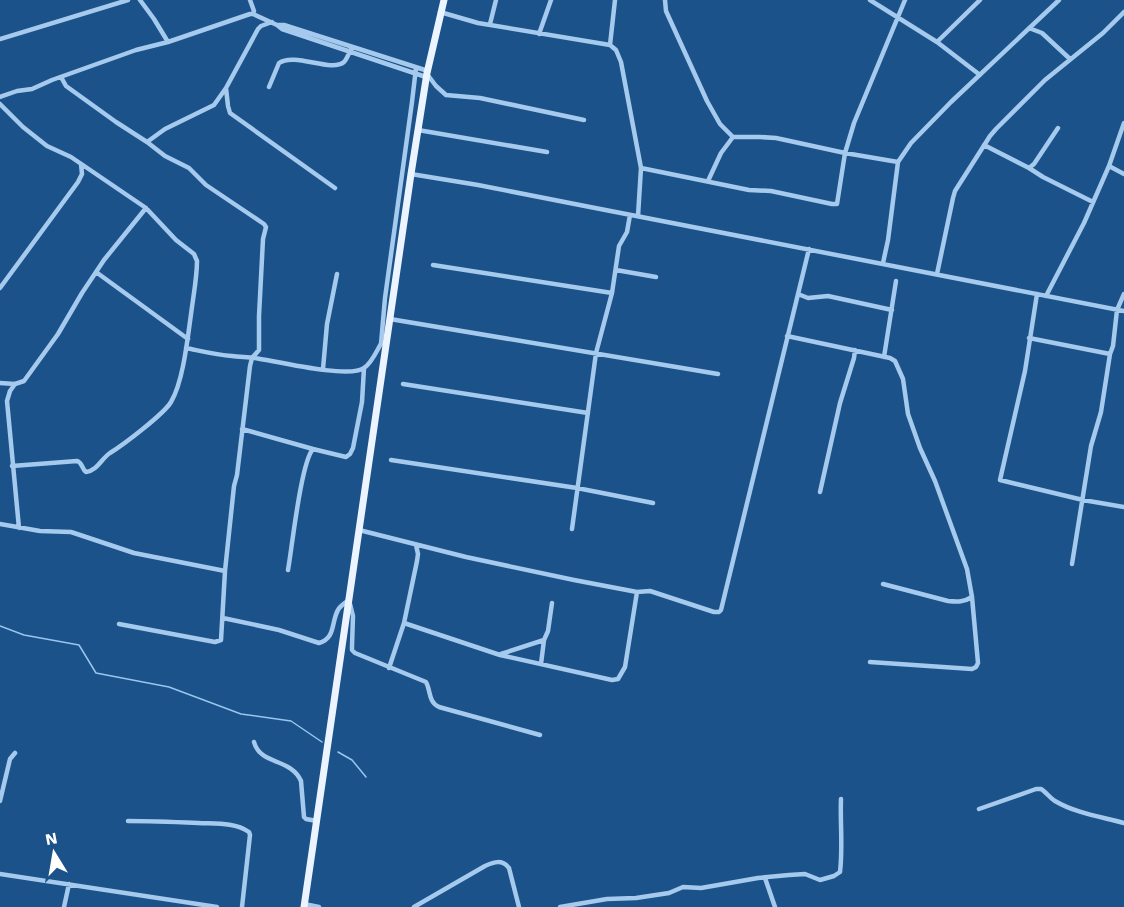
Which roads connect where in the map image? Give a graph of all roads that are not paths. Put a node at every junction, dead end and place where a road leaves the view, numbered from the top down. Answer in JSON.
{"nodes":[{"id":1,"x":128,"y":0,"type":"edge"},
{"id":2,"x":140,"y":0,"type":"edge"},
{"id":3,"x":250,"y":0,"type":"edge"},
{"id":4,"x":257,"y":0,"type":"edge"},
{"id":5,"x":444,"y":0,"type":"edge"},
{"id":6,"x":496,"y":0,"type":"edge"},
{"id":7,"x":552,"y":0,"type":"edge"},
{"id":8,"x":615,"y":0,"type":"edge"},
{"id":9,"x":665,"y":0,"type":"edge"},
{"id":10,"x":870,"y":0,"type":"edge"},
{"id":11,"x":905,"y":0,"type":"edge"},
{"id":12,"x":980,"y":0,"type":"edge"},
{"id":13,"x":1059,"y":0,"type":"edge"},
{"id":14,"x":440,"y":12,"type":"junction"},
{"id":15,"x":1124,"y":12,"type":"edge"},
{"id":16,"x":254,"y":13,"type":"junction"},
{"id":17,"x":898,"y":17,"type":"junction"},
{"id":18,"x":274,"y":24,"type":"junction"},
{"id":19,"x":490,"y":24,"type":"junction"},
{"id":20,"x":1029,"y":28,"type":"junction"},
{"id":21,"x":539,"y":34,"type":"junction"},
{"id":22,"x":0,"y":39,"type":"edge"},
{"id":23,"x":168,"y":42,"type":"junction"},
{"id":24,"x":937,"y":42,"type":"junction"},
{"id":25,"x":610,"y":45,"type":"junction"},
{"id":26,"x":351,"y":49,"type":"junction"},
{"id":27,"x":1070,"y":59,"type":"junction"},
{"id":28,"x":415,"y":70,"type":"junction"},
{"id":29,"x":427,"y":74,"type":"junction"},
{"id":30,"x":980,"y":75,"type":"junction"},
{"id":31,"x":60,"y":77,"type":"junction"},
{"id":32,"x":269,"y":87,"type":"dead end"},
{"id":33,"x":226,"y":88,"type":"junction"},
{"id":34,"x":0,"y":97,"type":"edge"},
{"id":35,"x":0,"y":104,"type":"edge"},
{"id":36,"x":584,"y":120,"type":"dead end"},
{"id":37,"x":1124,"y":123,"type":"edge"},
{"id":38,"x":1058,"y":128,"type":"dead end"},
{"id":39,"x":418,"y":130,"type":"junction"},
{"id":40,"x":733,"y":137,"type":"junction"},
{"id":41,"x":147,"y":142,"type":"junction"},
{"id":42,"x":984,"y":146,"type":"junction"},
{"id":43,"x":547,"y":152,"type":"dead end"},
{"id":44,"x":845,"y":153,"type":"junction"},
{"id":45,"x":898,"y":162,"type":"junction"},
{"id":46,"x":81,"y":164,"type":"junction"},
{"id":47,"x":1109,"y":166,"type":"junction"},
{"id":48,"x":641,"y":168,"type":"junction"},
{"id":49,"x":1029,"y":168,"type":"junction"},
{"id":50,"x":90,"y":171,"type":"junction"},
{"id":51,"x":82,"y":174,"type":"junction"},
{"id":52,"x":411,"y":174,"type":"junction"},
{"id":53,"x":1124,"y":174,"type":"edge"},
{"id":54,"x":708,"y":181,"type":"junction"},
{"id":55,"x":336,"y":188,"type":"dead end"},
{"id":56,"x":1093,"y":202,"type":"junction"},
{"id":57,"x":146,"y":208,"type":"junction"},
{"id":58,"x":630,"y":215,"type":"junction"},
{"id":59,"x":638,"y":216,"type":"junction"},
{"id":60,"x":809,"y":249,"type":"junction"},
{"id":61,"x":883,"y":264,"type":"junction"},
{"id":62,"x":433,"y":265,"type":"dead end"},
{"id":63,"x":616,"y":270,"type":"junction"},
{"id":64,"x":96,"y":272,"type":"junction"},
{"id":65,"x":337,"y":274,"type":"dead end"},
{"id":66,"x":937,"y":274,"type":"junction"},
{"id":67,"x":656,"y":277,"type":"dead end"},
{"id":68,"x":896,"y":281,"type":"dead end"},
{"id":69,"x":0,"y":288,"type":"edge"},
{"id":70,"x":612,"y":293,"type":"junction"},
{"id":71,"x":798,"y":294,"type":"junction"},
{"id":72,"x":1037,"y":294,"type":"junction"},
{"id":73,"x":1124,"y":294,"type":"edge"},
{"id":74,"x":1046,"y":296,"type":"junction"},
{"id":75,"x":892,"y":310,"type":"junction"},
{"id":76,"x":1117,"y":310,"type":"junction"},
{"id":77,"x":1124,"y":311,"type":"edge"},
{"id":78,"x":390,"y":319,"type":"junction"},
{"id":79,"x":388,"y":332,"type":"junction"},
{"id":80,"x":787,"y":336,"type":"junction"},
{"id":81,"x":1029,"y":338,"type":"junction"},
{"id":82,"x":188,"y":339,"type":"junction"},
{"id":83,"x":381,"y":344,"type":"junction"},
{"id":84,"x":186,"y":348,"type":"junction"},
{"id":85,"x":855,"y":350,"type":"junction"},
{"id":86,"x":596,"y":354,"type":"junction"},
{"id":87,"x":1110,"y":354,"type":"junction"},
{"id":88,"x":884,"y":357,"type":"junction"},
{"id":89,"x":252,"y":358,"type":"junction"},
{"id":90,"x":364,"y":368,"type":"junction"},
{"id":91,"x":323,"y":369,"type":"junction"},
{"id":92,"x":718,"y":374,"type":"dead end"},
{"id":93,"x":0,"y":383,"type":"edge"},
{"id":94,"x":15,"y":384,"type":"junction"},
{"id":95,"x":403,"y":384,"type":"dead end"},
{"id":96,"x":588,"y":413,"type":"junction"},
{"id":97,"x":243,"y":429,"type":"junction"},
{"id":98,"x":313,"y":449,"type":"junction"},
{"id":99,"x":391,"y":460,"type":"dead end"},
{"id":100,"x":12,"y":466,"type":"junction"},
{"id":101,"x":578,"y":488,"type":"junction"},
{"id":102,"x":820,"y":492,"type":"dead end"},
{"id":103,"x":1083,"y":500,"type":"junction"},
{"id":104,"x":654,"y":503,"type":"dead end"},
{"id":105,"x":1124,"y":507,"type":"edge"},
{"id":106,"x":0,"y":524,"type":"edge"},
{"id":107,"x":19,"y":528,"type":"junction"},
{"id":108,"x":572,"y":529,"type":"dead end"},
{"id":109,"x":359,"y":530,"type":"junction"},
{"id":110,"x":416,"y":545,"type":"junction"},
{"id":111,"x":1072,"y":564,"type":"dead end"},
{"id":112,"x":288,"y":570,"type":"dead end"},
{"id":113,"x":225,"y":571,"type":"junction"},
{"id":114,"x":883,"y":584,"type":"dead end"},
{"id":115,"x":637,"y":592,"type":"junction"},
{"id":116,"x":972,"y":597,"type":"junction"},
{"id":117,"x":349,"y":600,"type":"junction"},
{"id":118,"x":552,"y":603,"type":"dead end"},
{"id":119,"x":223,"y":618,"type":"junction"},
{"id":120,"x":404,"y":622,"type":"junction"},
{"id":121,"x":119,"y":624,"type":"dead end"},
{"id":122,"x":543,"y":640,"type":"junction"},
{"id":123,"x":500,"y":655,"type":"junction"},
{"id":124,"x":870,"y":662,"type":"dead end"},
{"id":125,"x":542,"y":664,"type":"junction"},
{"id":126,"x":389,"y":668,"type":"junction"},
{"id":127,"x":540,"y":735,"type":"dead end"},
{"id":128,"x":254,"y":742,"type":"dead end"},
{"id":129,"x":15,"y":753,"type":"dead end"},
{"id":130,"x":841,"y":799,"type":"dead end"},
{"id":131,"x":0,"y":801,"type":"edge"},
{"id":132,"x":979,"y":809,"type":"dead end"},
{"id":133,"x":128,"y":821,"type":"dead end"},
{"id":134,"x":316,"y":821,"type":"junction"},
{"id":135,"x":1124,"y":823,"type":"edge"},
{"id":136,"x":0,"y":874,"type":"edge"},
{"id":137,"x":765,"y":878,"type":"junction"},
{"id":138,"x":69,"y":884,"type":"junction"},
{"id":139,"x":158,"y":898,"type":"junction"},
{"id":140,"x":304,"y":906,"type":"edge"},
{"id":141,"x":64,"y":907,"type":"edge"},
{"id":142,"x":157,"y":907,"type":"edge"},
{"id":143,"x":217,"y":907,"type":"edge"},
{"id":144,"x":242,"y":907,"type":"edge"},
{"id":145,"x":319,"y":907,"type":"edge"},
{"id":146,"x":414,"y":907,"type":"edge"},
{"id":147,"x":519,"y":907,"type":"edge"},
{"id":148,"x":560,"y":907,"type":"edge"},
{"id":149,"x":775,"y":907,"type":"edge"}],
"edges":[{"from":1,"to":22,"type":"street"},
{"from":2,"to":23,"type":"street"},
{"from":3,"to":16,"type":"street"},
{"from":4,"to":16,"type":"street"},
{"from":5,"to":14,"type":"main road"},
{"from":6,"to":19,"type":"street"},
{"from":7,"to":21,"type":"street"},
{"from":8,"to":25,"type":"street"},
{"from":9,"to":40,"type":"street"},
{"from":10,"to":17,"type":"street"},
{"from":11,"to":17,"type":"street"},
{"from":12,"to":24,"type":"street"},
{"from":13,"to":20,"type":"street"},
{"from":14,"to":19,"type":"street"},
{"from":14,"to":29,"type":"main road"},
{"from":15,"to":27,"type":"street"},
{"from":16,"to":18,"type":"street"},
{"from":16,"to":23,"type":"street"},
{"from":17,"to":24,"type":"street"},
{"from":17,"to":44,"type":"street"},
{"from":18,"to":26,"type":"street"},
{"from":18,"to":33,"type":"street"},
{"from":19,"to":21,"type":"street"},
{"from":20,"to":27,"type":"street"},
{"from":20,"to":30,"type":"street"},
{"from":21,"to":25,"type":"street"},
{"from":23,"to":31,"type":"street"},
{"from":24,"to":30,"type":"street"},
{"from":25,"to":48,"type":"street"},
{"from":26,"to":28,"type":"street"},
{"from":26,"to":32,"type":"street"},
{"from":27,"to":42,"type":"street"},
{"from":28,"to":29,"type":"street"},
{"from":28,"to":83,"type":"street"},
{"from":29,"to":36,"type":"street"},
{"from":29,"to":39,"type":"main road"},
{"from":30,"to":45,"type":"street"},
{"from":31,"to":34,"type":"street"},
{"from":31,"to":41,"type":"street"},
{"from":33,"to":41,"type":"street"},
{"from":33,"to":55,"type":"street"},
{"from":35,"to":46,"type":"street"},
{"from":37,"to":47,"type":"street"},
{"from":38,"to":49,"type":"street"},
{"from":39,"to":43,"type":"street"},
{"from":39,"to":52,"type":"main road"},
{"from":40,"to":44,"type":"street"},
{"from":40,"to":54,"type":"street"},
{"from":41,"to":89,"type":"street"},
{"from":42,"to":49,"type":"street"},
{"from":42,"to":66,"type":"street"},
{"from":44,"to":45,"type":"street"},
{"from":44,"to":54,"type":"street"},
{"from":45,"to":61,"type":"street"},
{"from":46,"to":50,"type":"street"},
{"from":46,"to":51,"type":"street"},
{"from":47,"to":53,"type":"street"},
{"from":47,"to":56,"type":"street"},
{"from":48,"to":54,"type":"street"},
{"from":48,"to":59,"type":"street"},
{"from":49,"to":56,"type":"street"},
{"from":50,"to":51,"type":"street"},
{"from":50,"to":57,"type":"street"},
{"from":51,"to":69,"type":"street"},
{"from":52,"to":58,"type":"street"},
{"from":52,"to":78,"type":"main road"},
{"from":56,"to":74,"type":"street"},
{"from":57,"to":64,"type":"street"},
{"from":57,"to":82,"type":"street"},
{"from":58,"to":59,"type":"street"},
{"from":58,"to":63,"type":"street"},
{"from":59,"to":60,"type":"street"},
{"from":60,"to":61,"type":"street"},
{"from":60,"to":71,"type":"street"},
{"from":61,"to":66,"type":"street"},
{"from":62,"to":70,"type":"street"},
{"from":63,"to":67,"type":"street"},
{"from":63,"to":70,"type":"street"},
{"from":64,"to":82,"type":"street"},
{"from":64,"to":94,"type":"street"},
{"from":65,"to":91,"type":"street"},
{"from":66,"to":72,"type":"street"},
{"from":68,"to":75,"type":"street"},
{"from":70,"to":86,"type":"street"},
{"from":71,"to":75,"type":"street"},
{"from":71,"to":80,"type":"street"},
{"from":72,"to":74,"type":"street"},
{"from":72,"to":81,"type":"street"},
{"from":73,"to":76,"type":"street"},
{"from":74,"to":76,"type":"street"},
{"from":75,"to":88,"type":"street"},
{"from":76,"to":77,"type":"street"},
{"from":76,"to":87,"type":"street"},
{"from":78,"to":79,"type":"main road"},
{"from":78,"to":86,"type":"street"},
{"from":79,"to":83,"type":"street"},
{"from":79,"to":109,"type":"main road"},
{"from":80,"to":85,"type":"street"},
{"from":80,"to":115,"type":"street"},
{"from":81,"to":87,"type":"street"},
{"from":81,"to":103,"type":"street"},
{"from":82,"to":84,"type":"street"},
{"from":83,"to":90,"type":"street"},
{"from":84,"to":89,"type":"street"},
{"from":84,"to":100,"type":"street"},
{"from":85,"to":88,"type":"street"},
{"from":85,"to":102,"type":"street"},
{"from":86,"to":92,"type":"street"},
{"from":86,"to":96,"type":"street"},
{"from":87,"to":103,"type":"street"},
{"from":88,"to":116,"type":"street"},
{"from":89,"to":91,"type":"street"},
{"from":89,"to":97,"type":"street"},
{"from":90,"to":91,"type":"street"},
{"from":90,"to":98,"type":"street"},
{"from":93,"to":94,"type":"street"},
{"from":94,"to":100,"type":"street"},
{"from":95,"to":96,"type":"street"},
{"from":96,"to":101,"type":"street"},
{"from":97,"to":98,"type":"street"},
{"from":97,"to":113,"type":"street"},
{"from":98,"to":112,"type":"street"},
{"from":99,"to":101,"type":"street"},
{"from":100,"to":107,"type":"street"},
{"from":101,"to":104,"type":"street"},
{"from":101,"to":108,"type":"street"},
{"from":103,"to":105,"type":"street"},
{"from":103,"to":111,"type":"street"},
{"from":106,"to":107,"type":"street"},
{"from":107,"to":113,"type":"street"},
{"from":109,"to":110,"type":"street"},
{"from":109,"to":117,"type":"main road"},
{"from":110,"to":115,"type":"street"},
{"from":110,"to":120,"type":"street"},
{"from":113,"to":119,"type":"street"},
{"from":114,"to":116,"type":"street"},
{"from":115,"to":125,"type":"street"},
{"from":116,"to":124,"type":"street"},
{"from":117,"to":119,"type":"street"},
{"from":117,"to":126,"type":"street"},
{"from":117,"to":134,"type":"main road"},
{"from":118,"to":122,"type":"street"},
{"from":119,"to":121,"type":"street"},
{"from":120,"to":123,"type":"street"},
{"from":120,"to":126,"type":"street"},
{"from":122,"to":123,"type":"street"},
{"from":122,"to":125,"type":"street"},
{"from":123,"to":125,"type":"street"},
{"from":126,"to":127,"type":"street"},
{"from":128,"to":134,"type":"street"},
{"from":129,"to":131,"type":"street"},
{"from":130,"to":137,"type":"street"},
{"from":132,"to":135,"type":"street"},
{"from":133,"to":144,"type":"street"},
{"from":134,"to":140,"type":"main road"},
{"from":136,"to":138,"type":"street"},
{"from":137,"to":148,"type":"street"},
{"from":137,"to":149,"type":"street"},
{"from":138,"to":139,"type":"street"},
{"from":138,"to":141,"type":"street"},
{"from":139,"to":142,"type":"street"},
{"from":139,"to":143,"type":"street"},
{"from":140,"to":145,"type":"street"},
{"from":146,"to":147,"type":"street"}]}
